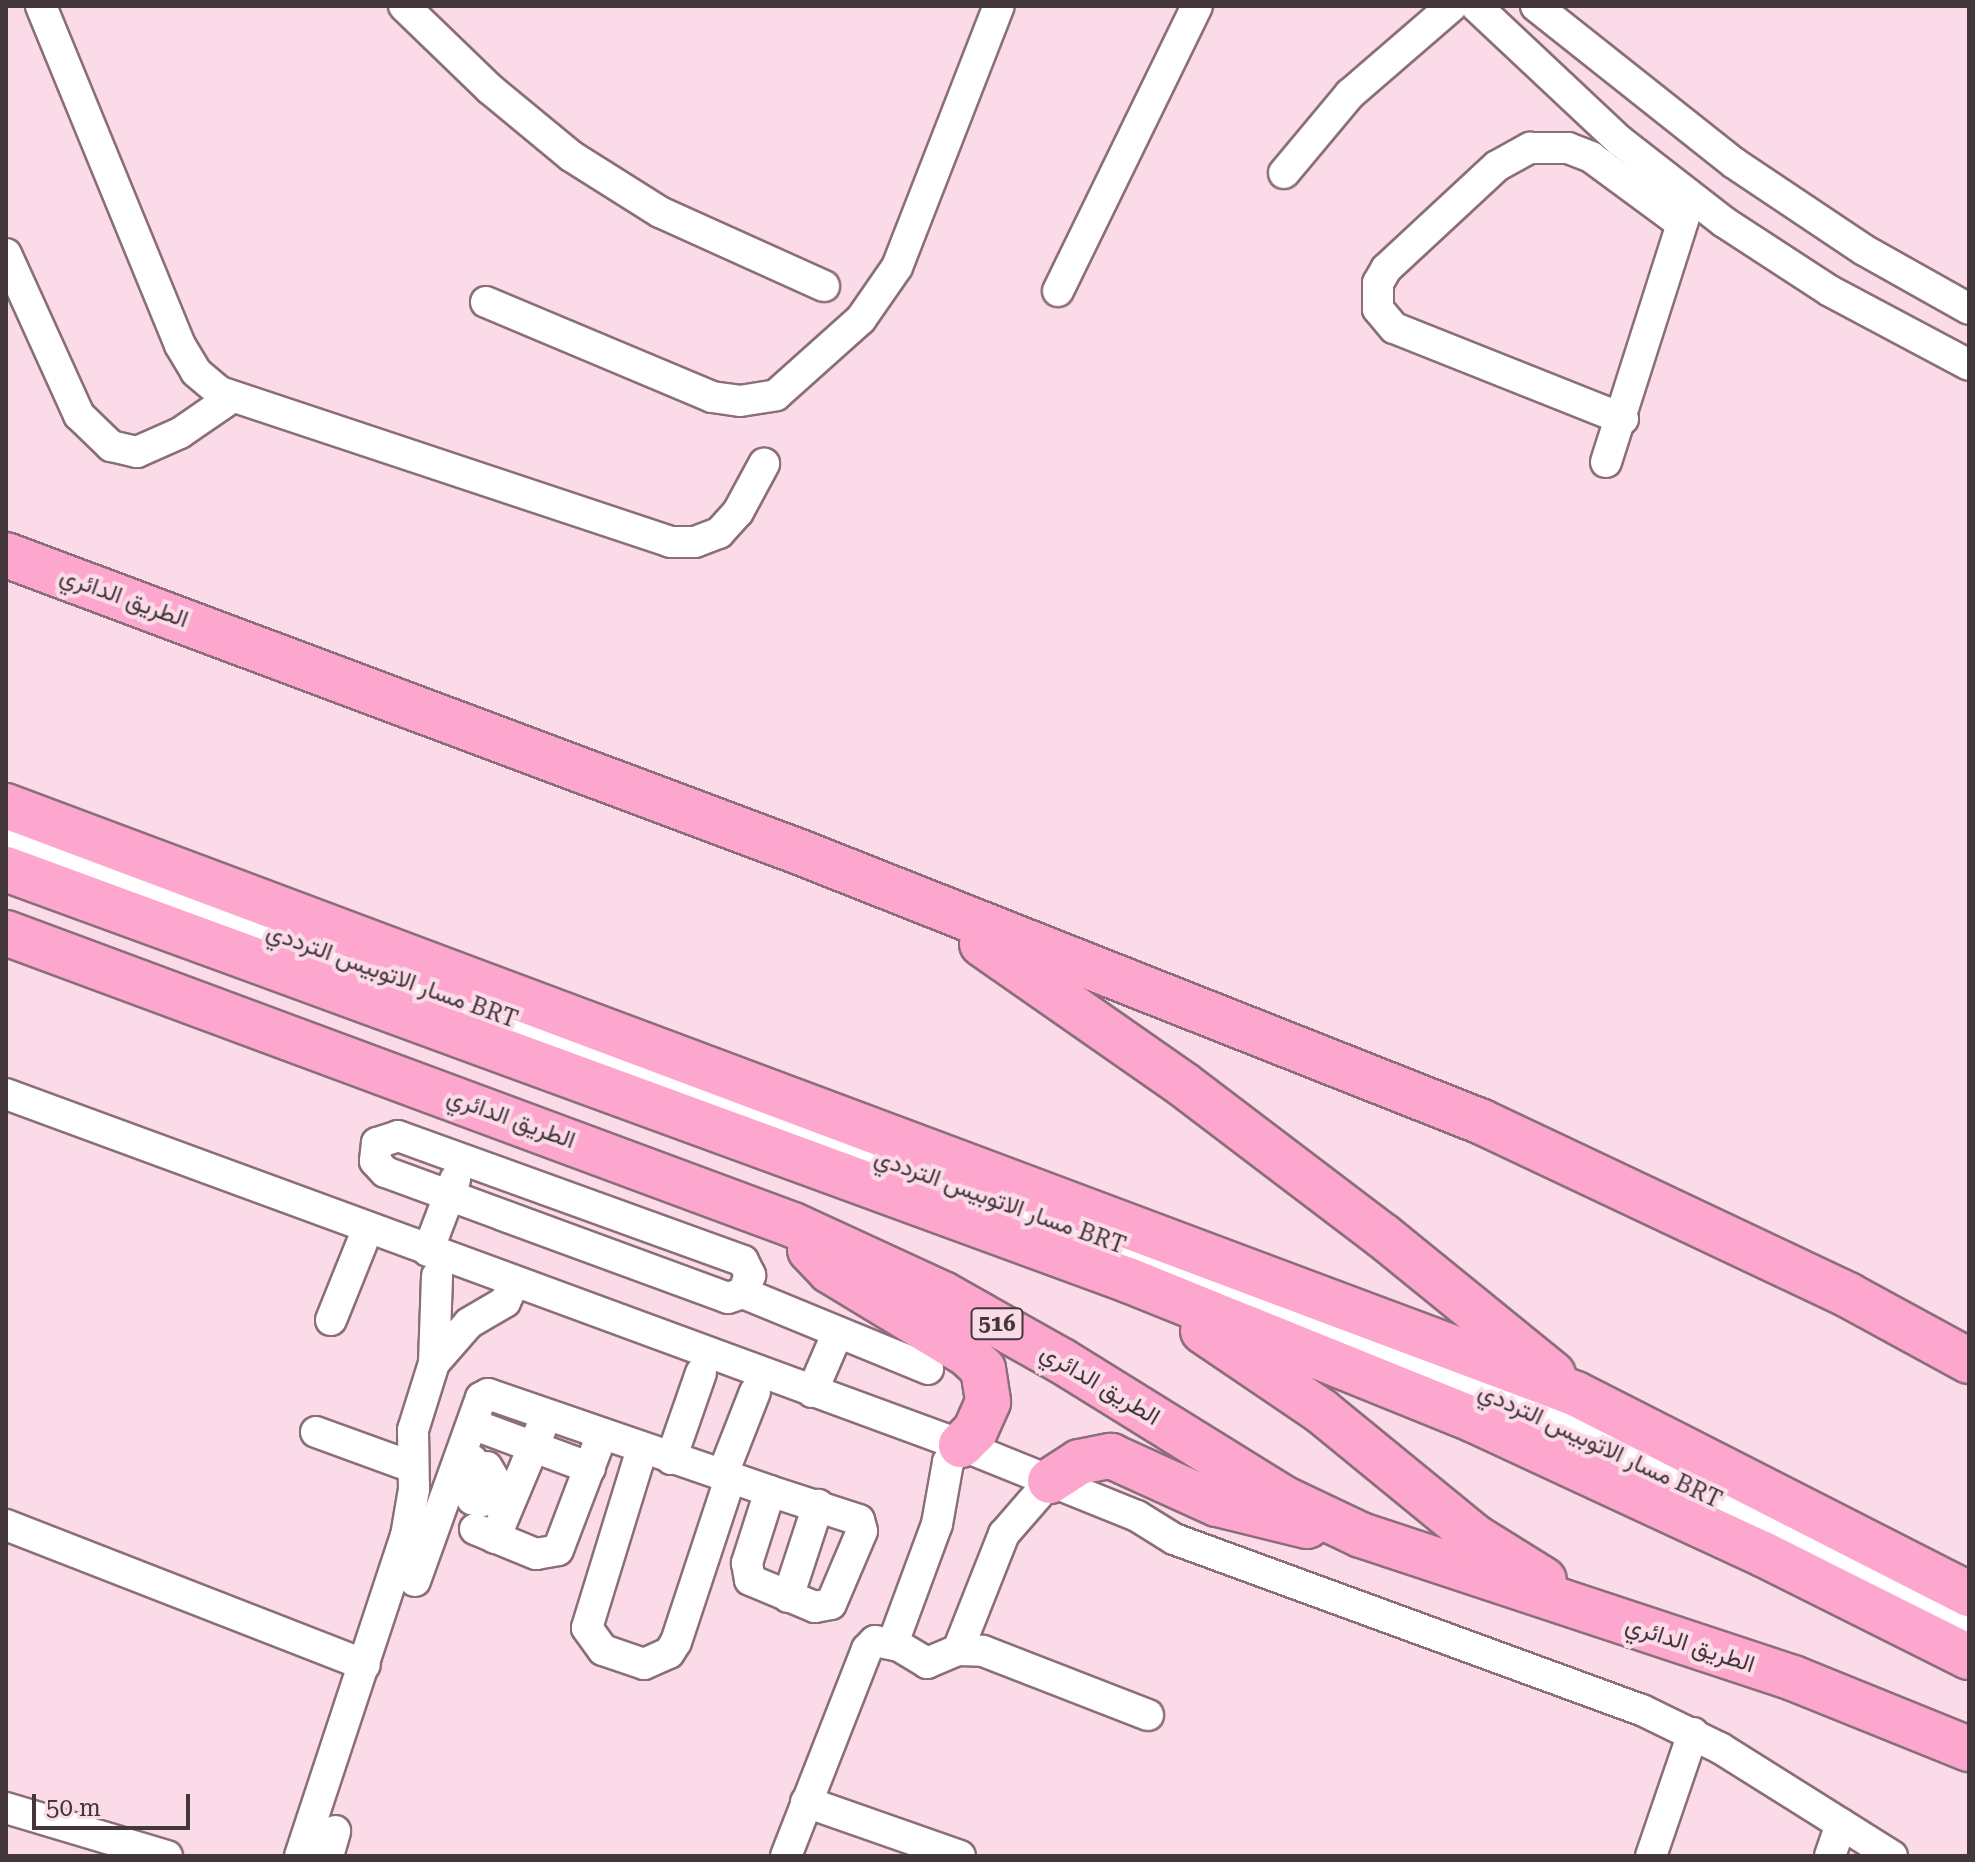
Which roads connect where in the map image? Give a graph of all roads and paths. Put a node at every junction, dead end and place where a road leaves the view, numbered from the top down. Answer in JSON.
{"nodes":[{"id":1,"x":41,"y":6,"type":"edge"},
{"id":2,"x":404,"y":6,"type":"edge"},
{"id":3,"x":999,"y":6,"type":"edge"},
{"id":4,"x":1197,"y":6,"type":"edge"},
{"id":5,"x":1452,"y":6,"type":"edge"},
{"id":6,"x":1476,"y":6,"type":"edge"},
{"id":7,"x":1536,"y":6,"type":"edge"},
{"id":8,"x":1284,"y":173,"type":"dead end"},
{"id":9,"x":1686,"y":210,"type":"junction"},
{"id":10,"x":6,"y":254,"type":"edge"},
{"id":11,"x":824,"y":286,"type":"dead end"},
{"id":12,"x":1058,"y":291,"type":"dead end"},
{"id":13,"x":486,"y":302,"type":"dead end"},
{"id":14,"x":1969,"y":309,"type":"edge"},
{"id":15,"x":1969,"y":365,"type":"edge"},
{"id":16,"x":231,"y":398,"type":"junction"},
{"id":17,"x":1623,"y":419,"type":"junction"},
{"id":18,"x":1606,"y":462,"type":"dead end"},
{"id":19,"x":764,"y":464,"type":"dead end"},
{"id":20,"x":6,"y":555,"type":"edge"},
{"id":21,"x":6,"y":806,"type":"edge"},
{"id":22,"x":6,"y":833,"type":"edge"},
{"id":23,"x":6,"y":869,"type":"edge"},
{"id":24,"x":908,"y":895,"type":"junction"},
{"id":25,"x":6,"y":933,"type":"edge"},
{"id":26,"x":6,"y":1094,"type":"edge"},
{"id":27,"x":6,"y":1113,"type":"edge"},
{"id":28,"x":463,"y":1159,"type":"junction"},
{"id":29,"x":449,"y":1196,"type":"junction"},
{"id":30,"x":568,"y":1197,"type":"junction"},
{"id":31,"x":641,"y":1224,"type":"junction"},
{"id":32,"x":793,"y":1225,"type":"junction"},
{"id":33,"x":556,"y":1235,"type":"junction"},
{"id":34,"x":362,"y":1243,"type":"junction"},
{"id":35,"x":629,"y":1262,"type":"junction"},
{"id":36,"x":433,"y":1264,"type":"junction"},
{"id":37,"x":1128,"y":1280,"type":"junction"},
{"id":38,"x":509,"y":1292,"type":"junction"},
{"id":39,"x":743,"y":1293,"type":"junction"},
{"id":40,"x":331,"y":1320,"type":"dead end"},
{"id":41,"x":838,"y":1332,"type":"junction"},
{"id":42,"x":1969,"y":1361,"type":"edge"},
{"id":43,"x":434,"y":1363,"type":"junction"},
{"id":44,"x":928,"y":1369,"type":"dead end"},
{"id":45,"x":701,"y":1373,"type":"junction"},
{"id":46,"x":755,"y":1392,"type":"junction"},
{"id":47,"x":812,"y":1392,"type":"junction"},
{"id":48,"x":1576,"y":1394,"type":"junction"},
{"id":49,"x":547,"y":1414,"type":"junction"},
{"id":50,"x":479,"y":1426,"type":"junction"},
{"id":51,"x":316,"y":1432,"type":"dead end"},
{"id":52,"x":602,"y":1434,"type":"junction"},
{"id":53,"x":533,"y":1447,"type":"junction"},
{"id":54,"x":642,"y":1449,"type":"junction"},
{"id":55,"x":955,"y":1454,"type":"junction"},
{"id":56,"x":671,"y":1459,"type":"junction"},
{"id":57,"x":412,"y":1467,"type":"junction"},
{"id":58,"x":487,"y":1467,"type":"dead end"},
{"id":59,"x":590,"y":1468,"type":"junction"},
{"id":60,"x":726,"y":1478,"type":"junction"},
{"id":61,"x":1043,"y":1487,"type":"junction"},
{"id":62,"x":770,"y":1491,"type":"junction"},
{"id":63,"x":818,"y":1505,"type":"junction"},
{"id":64,"x":6,"y":1525,"type":"edge"},
{"id":65,"x":1361,"y":1535,"type":"junction"},
{"id":66,"x":415,"y":1581,"type":"dead end"},
{"id":67,"x":1969,"y":1594,"type":"edge"},
{"id":68,"x":788,"y":1597,"type":"junction"},
{"id":69,"x":1615,"y":1620,"type":"junction"},
{"id":70,"x":1969,"y":1628,"type":"edge"},
{"id":71,"x":893,"y":1643,"type":"junction"},
{"id":72,"x":958,"y":1650,"type":"junction"},
{"id":73,"x":1969,"y":1657,"type":"edge"},
{"id":74,"x":365,"y":1665,"type":"junction"},
{"id":75,"x":1148,"y":1715,"type":"dead end"},
{"id":76,"x":1693,"y":1733,"type":"junction"},
{"id":77,"x":1969,"y":1749,"type":"edge"},
{"id":78,"x":806,"y":1802,"type":"junction"},
{"id":79,"x":6,"y":1808,"type":"edge"},
{"id":80,"x":1841,"y":1824,"type":"junction"},
{"id":81,"x":167,"y":1856,"type":"edge"},
{"id":82,"x":300,"y":1856,"type":"edge"},
{"id":83,"x":786,"y":1856,"type":"edge"},
{"id":84,"x":960,"y":1856,"type":"edge"},
{"id":85,"x":1651,"y":1856,"type":"edge"},
{"id":86,"x":1830,"y":1856,"type":"edge"},
{"id":87,"x":1892,"y":1856,"type":"edge"}],
"edges":[{"from":1,"to":16,"type":"street"},
{"from":2,"to":11,"type":"street"},
{"from":3,"to":13,"type":"street"},
{"from":4,"to":12,"type":"street"},
{"from":5,"to":8,"type":"street"},
{"from":6,"to":9,"type":"street"},
{"from":7,"to":14,"type":"street"},
{"from":9,"to":15,"type":"street"},
{"from":9,"to":17,"type":"street"},
{"from":9,"to":17,"type":"street"},
{"from":10,"to":16,"type":"street"},
{"from":16,"to":19,"type":"street"},
{"from":17,"to":18,"type":"street"},
{"from":20,"to":24,"type":"highway","name":"الطريق الدائري"},
{"from":21,"to":48,"type":"highway"},
{"from":22,"to":70,"type":"street","name":"مسار الاتوبيس الترددي BRT"},
{"from":23,"to":37,"type":"highway","number":"516"},
{"from":24,"to":42,"type":"highway","name":"الطريق الدائري"},
{"from":24,"to":48,"type":"highway"},
{"from":25,"to":32,"type":"highway","name":"الطريق الدائري","number":"516"},
{"from":26,"to":36,"type":"street"},
{"from":27,"to":34,"type":"street"},
{"from":28,"to":29,"type":"street"},
{"from":28,"to":29,"type":"street"},
{"from":28,"to":30,"type":"street"},
{"from":29,"to":33,"type":"street"},
{"from":29,"to":36,"type":"street"},
{"from":30,"to":31,"type":"street"},
{"from":30,"to":33,"type":"street"},
{"from":31,"to":35,"type":"street"},
{"from":31,"to":39,"type":"street"},
{"from":32,"to":55,"type":"highway"},
{"from":32,"to":65,"type":"highway","name":"الطريق الدائري","number":"516"},
{"from":33,"to":35,"type":"street"},
{"from":34,"to":36,"type":"street"},
{"from":34,"to":40,"type":"street"},
{"from":35,"to":39,"type":"street"},
{"from":36,"to":38,"type":"street"},
{"from":36,"to":43,"type":"street"},
{"from":37,"to":69,"type":"highway","number":"516"},
{"from":37,"to":73,"type":"highway","number":"516"},
{"from":38,"to":43,"type":"street"},
{"from":38,"to":45,"type":"street"},
{"from":38,"to":47,"type":"street"},
{"from":39,"to":41,"type":"street"},
{"from":41,"to":44,"type":"street"},
{"from":41,"to":47,"type":"street"},
{"from":43,"to":57,"type":"street"},
{"from":45,"to":46,"type":"street"},
{"from":45,"to":56,"type":"street"},
{"from":46,"to":55,"type":"street"},
{"from":46,"to":60,"type":"street"},
{"from":47,"to":55,"type":"street"},
{"from":48,"to":67,"type":"highway"},
{"from":49,"to":50,"type":"street"},
{"from":49,"to":52,"type":"street"},
{"from":49,"to":53,"type":"street"},
{"from":50,"to":53,"type":"street"},
{"from":50,"to":58,"type":"street"},
{"from":50,"to":66,"type":"street"},
{"from":51,"to":57,"type":"street"},
{"from":52,"to":54,"type":"street"},
{"from":52,"to":59,"type":"street"},
{"from":53,"to":59,"type":"street"},
{"from":53,"to":59,"type":"street"},
{"from":54,"to":56,"type":"street"},
{"from":54,"to":60,"type":"street"},
{"from":55,"to":61,"type":"street"},
{"from":55,"to":71,"type":"street"},
{"from":56,"to":60,"type":"street"},
{"from":57,"to":74,"type":"street"},
{"from":60,"to":62,"type":"street"},
{"from":61,"to":65,"type":"highway"},
{"from":61,"to":72,"type":"street"},
{"from":61,"to":76,"type":"street"},
{"from":62,"to":63,"type":"street"},
{"from":62,"to":68,"type":"street"},
{"from":63,"to":68,"type":"street"},
{"from":63,"to":68,"type":"street"},
{"from":64,"to":74,"type":"street"},
{"from":65,"to":69,"type":"highway","name":"الطريق الدائري","number":"516"},
{"from":69,"to":77,"type":"highway","name":"الطريق الدائري","number":"516"},
{"from":71,"to":72,"type":"street"},
{"from":71,"to":78,"type":"street"},
{"from":72,"to":75,"type":"street"},
{"from":74,"to":82,"type":"street"},
{"from":76,"to":80,"type":"street"},
{"from":76,"to":85,"type":"street"},
{"from":78,"to":83,"type":"street"},
{"from":78,"to":84,"type":"street"},
{"from":79,"to":81,"type":"street"},
{"from":80,"to":86,"type":"street"},
{"from":80,"to":87,"type":"street"}]}
